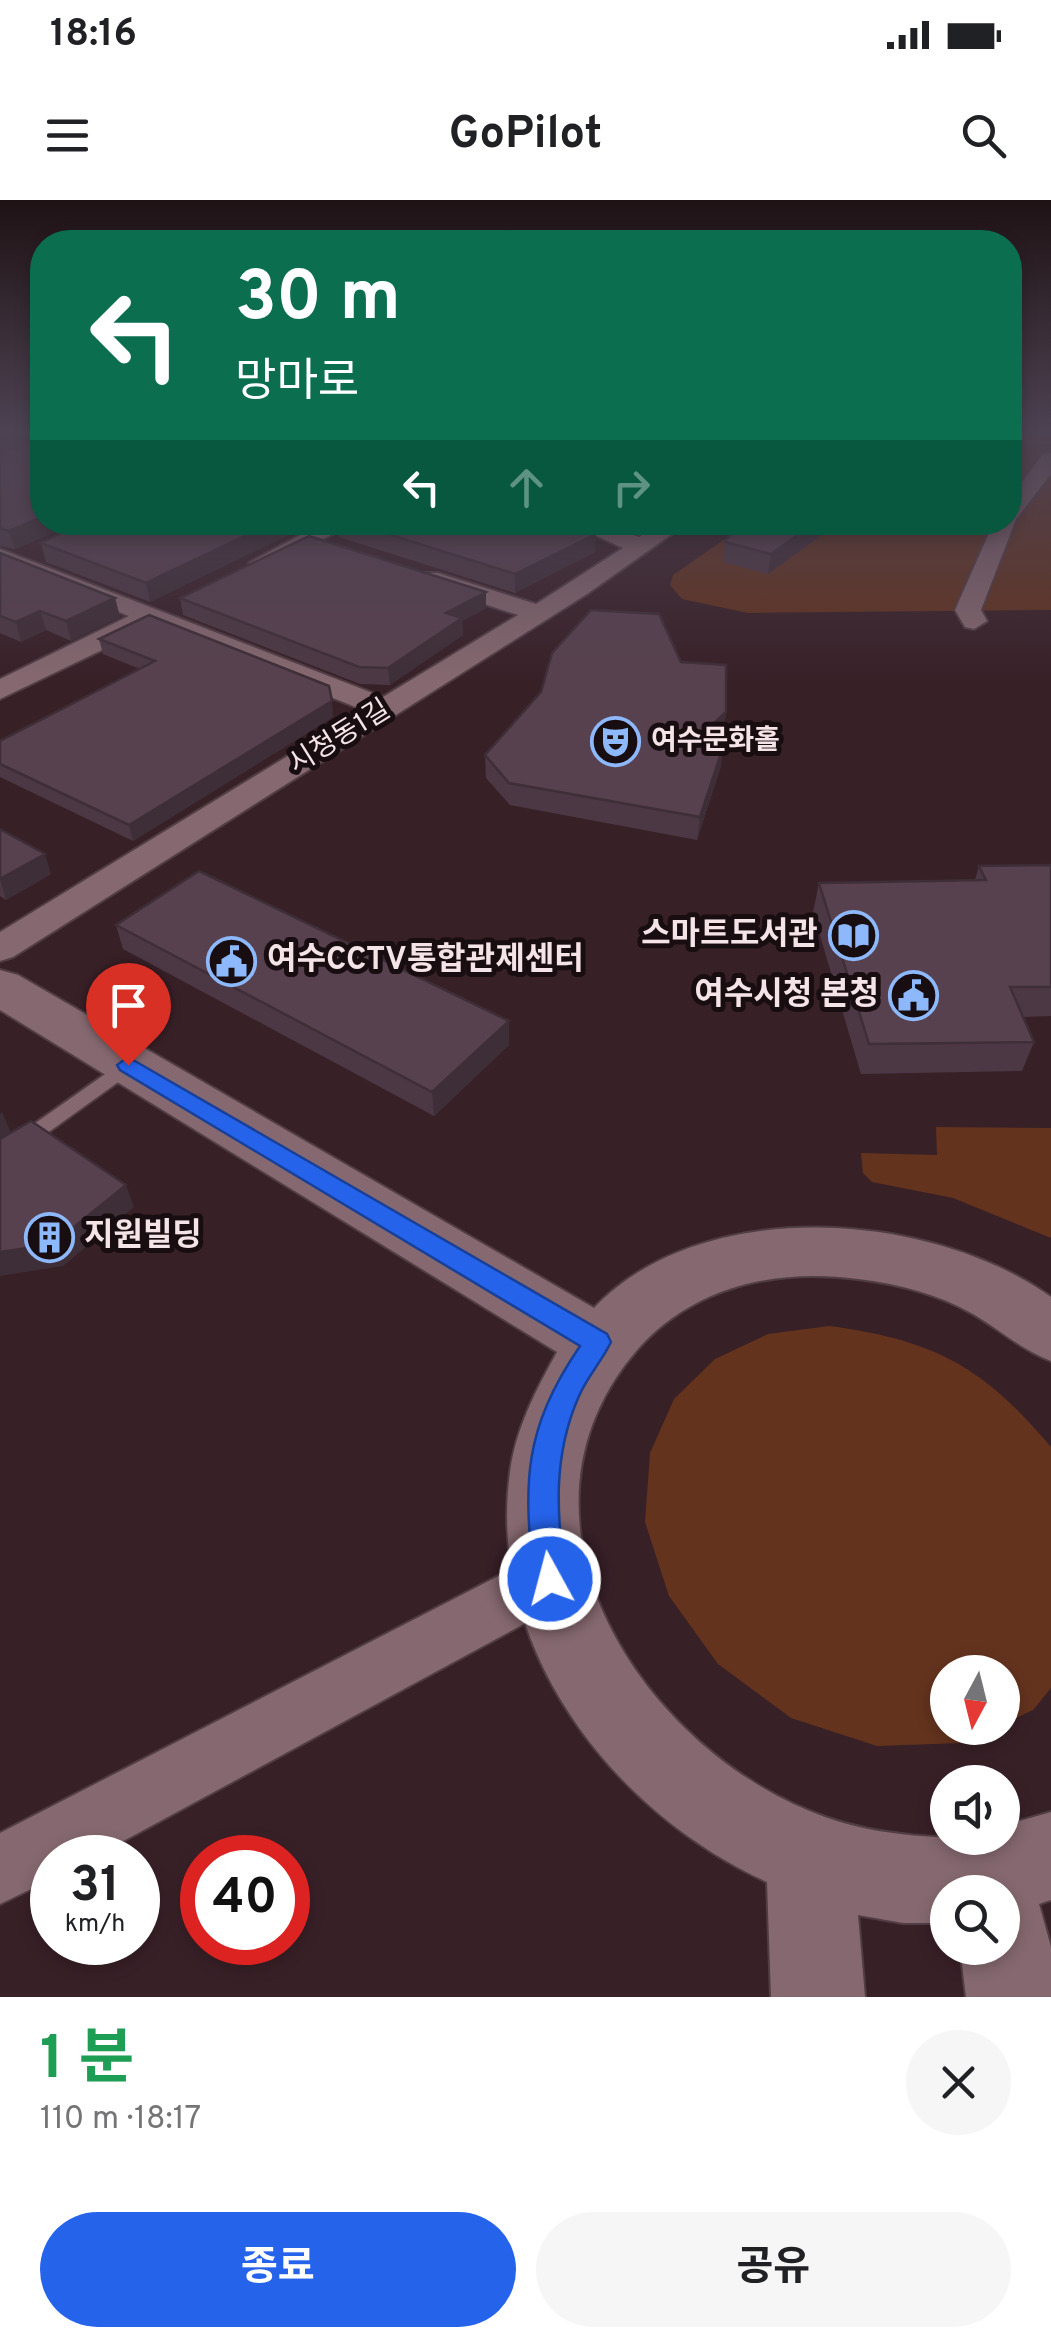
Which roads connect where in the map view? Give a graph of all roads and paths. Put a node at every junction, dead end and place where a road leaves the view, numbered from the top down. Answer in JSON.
{"nodes":[{"id":1,"x":317,"y":535,"type":"edge"},
{"id":2,"x":611,"y":535,"type":"edge"},
{"id":3,"x":657,"y":535,"type":"edge"},
{"id":4,"x":1000,"y":535,"type":"edge"},
{"id":5,"x":309,"y":539,"type":"junction"},
{"id":6,"x":640,"y":546,"type":"junction"},
{"id":7,"x":46,"y":548,"type":"edge"},
{"id":8,"x":344,"y":550,"type":"edge"},
{"id":9,"x":7,"y":559,"type":"edge"},
{"id":10,"x":397,"y":568,"type":"edge"},
{"id":11,"x":239,"y":573,"type":"edge"},
{"id":12,"x":186,"y":599,"type":"edge"},
{"id":13,"x":538,"y":613,"type":"junction"},
{"id":14,"x":151,"y":616,"type":"junction"},
{"id":15,"x":974,"y":621,"type":"dead end"},
{"id":16,"x":0,"y":690,"type":"edge"},
{"id":17,"x":386,"y":709,"type":"junction"},
{"id":18,"x":0,"y":949,"type":"edge"},
{"id":19,"x":0,"y":988,"type":"edge"},
{"id":20,"x":128,"y":1065,"type":"junction"},
{"id":21,"x":0,"y":1159,"type":"edge"},
{"id":22,"x":1051,"y":1332,"type":"edge"},
{"id":23,"x":597,"y":1342,"type":"junction"},
{"id":24,"x":550,"y":1579,"type":"junction"},
{"id":25,"x":810,"y":1856,"type":"junction"},
{"id":26,"x":0,"y":1870,"type":"edge"},
{"id":27,"x":930,"y":1881,"type":"edge"},
{"id":28,"x":1013,"y":1965,"type":"edge"},
{"id":29,"x":818,"y":1997,"type":"edge"},
{"id":30,"x":1013,"y":1997,"type":"edge"}],
"edges":[{"from":1,"to":5,"type":"street"},
{"from":2,"to":6,"type":"street"},
{"from":3,"to":6,"type":"street","name":"시청동1길"},
{"from":4,"to":15,"type":"street"},
{"from":5,"to":8,"type":"street"},
{"from":5,"to":11,"type":"street"},
{"from":6,"to":13,"type":"street","name":"시청동1길"},
{"from":7,"to":9,"type":"street"},
{"from":9,"to":14,"type":"street"},
{"from":10,"to":13,"type":"street"},
{"from":12,"to":14,"type":"street"},
{"from":13,"to":17,"type":"street","name":"시청동1길"},
{"from":14,"to":16,"type":"street"},
{"from":14,"to":17,"type":"street"},
{"from":17,"to":18,"type":"street","name":"시청동1길"},
{"from":19,"to":20,"type":"street"},
{"from":20,"to":21,"type":"lane"},
{"from":20,"to":23,"type":"street"},
{"from":22,"to":23,"type":"street"},
{"from":23,"to":24,"type":"street"},
{"from":24,"to":25,"type":"street"},
{"from":24,"to":26,"type":"street"},
{"from":25,"to":27,"type":"street"},
{"from":25,"to":29,"type":"street"},
{"from":28,"to":30,"type":"street"}]}
